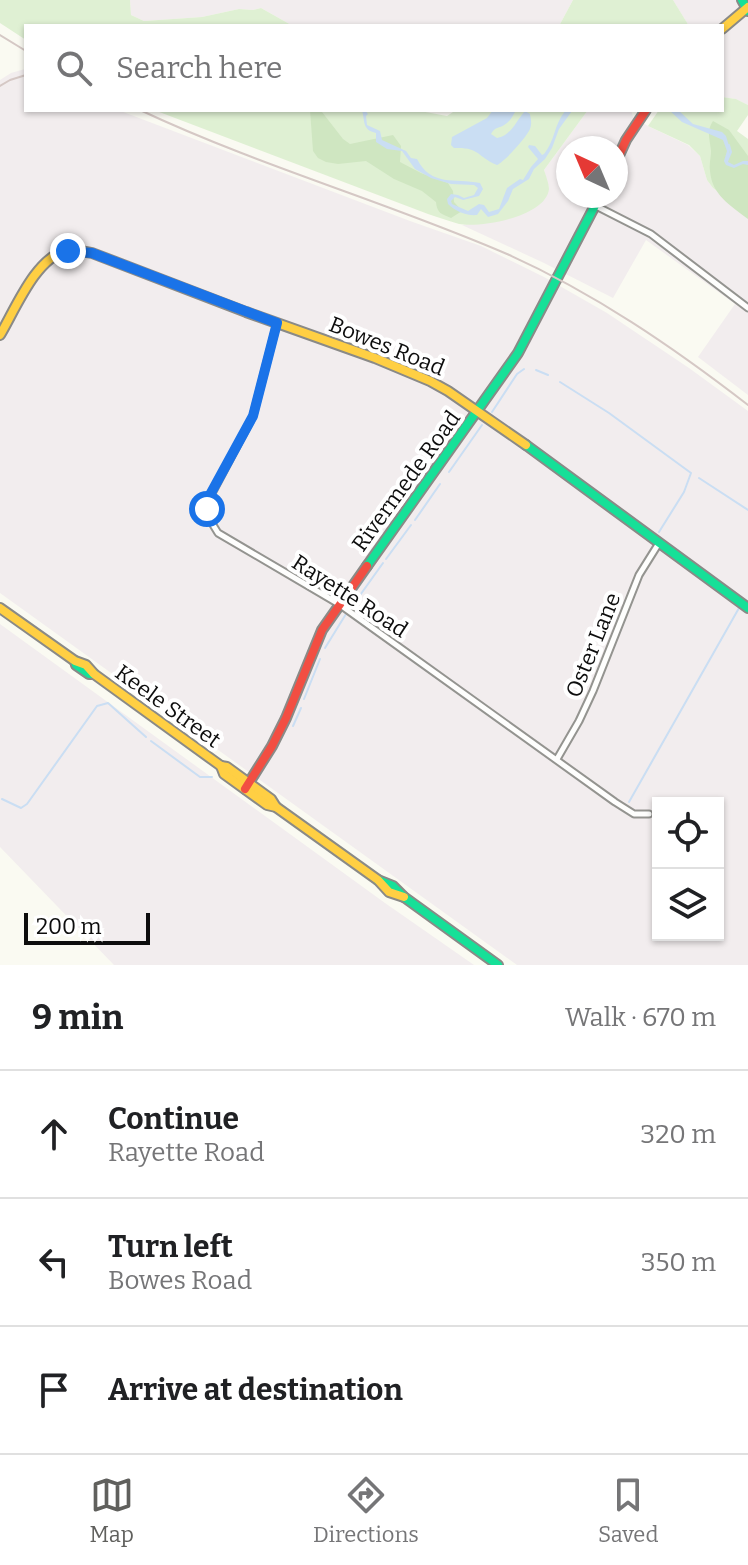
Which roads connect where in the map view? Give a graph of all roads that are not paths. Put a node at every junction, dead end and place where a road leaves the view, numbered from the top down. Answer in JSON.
{"nodes":[{"id":1,"x":746,"y":7,"type":"edge"},
{"id":2,"x":724,"y":27,"type":"edge"},
{"id":3,"x":645,"y":112,"type":"edge"},
{"id":4,"x":628,"y":137,"type":"edge"},
{"id":5,"x":595,"y":208,"type":"edge"},
{"id":6,"x":600,"y":208,"type":"edge"},
{"id":7,"x":748,"y":308,"type":"edge"},
{"id":8,"x":277,"y":323,"type":"junction"},
{"id":9,"x":0,"y":335,"type":"edge"},
{"id":10,"x":478,"y":412,"type":"junction"},
{"id":11,"x":659,"y":543,"type":"junction"},
{"id":12,"x":339,"y":604,"type":"junction"},
{"id":13,"x":0,"y":608,"type":"edge"},
{"id":14,"x":748,"y":608,"type":"edge"},
{"id":15,"x":557,"y":759,"type":"junction"},
{"id":16,"x":247,"y":786,"type":"junction"},
{"id":17,"x":649,"y":814,"type":"dead end"},
{"id":18,"x":498,"y":965,"type":"edge"}],
"edges":[{"from":1,"to":2,"type":"street"},
{"from":3,"to":4,"type":"street"},
{"from":5,"to":10,"type":"street","name":"Rivermede Road"},
{"from":6,"to":7,"type":"street"},
{"from":8,"to":9,"type":"street","name":"Bowes Road"},
{"from":8,"to":10,"type":"street","name":"Bowes Road"},
{"from":8,"to":12,"type":"street","name":"Rayette Road"},
{"from":10,"to":11,"type":"street","name":"Bowes Road"},
{"from":10,"to":12,"type":"street","name":"Rivermede Road"},
{"from":11,"to":14,"type":"street","name":"Bowes Road"},
{"from":11,"to":15,"type":"street","name":"Oster Lane"},
{"from":12,"to":15,"type":"street","name":"Rayette Road"},
{"from":12,"to":16,"type":"street","name":"Rivermede Road"},
{"from":13,"to":16,"type":"street","name":"Keele Street"},
{"from":15,"to":17,"type":"street","name":"Rayette Road"},
{"from":16,"to":18,"type":"street","name":"Keele Street"}]}
